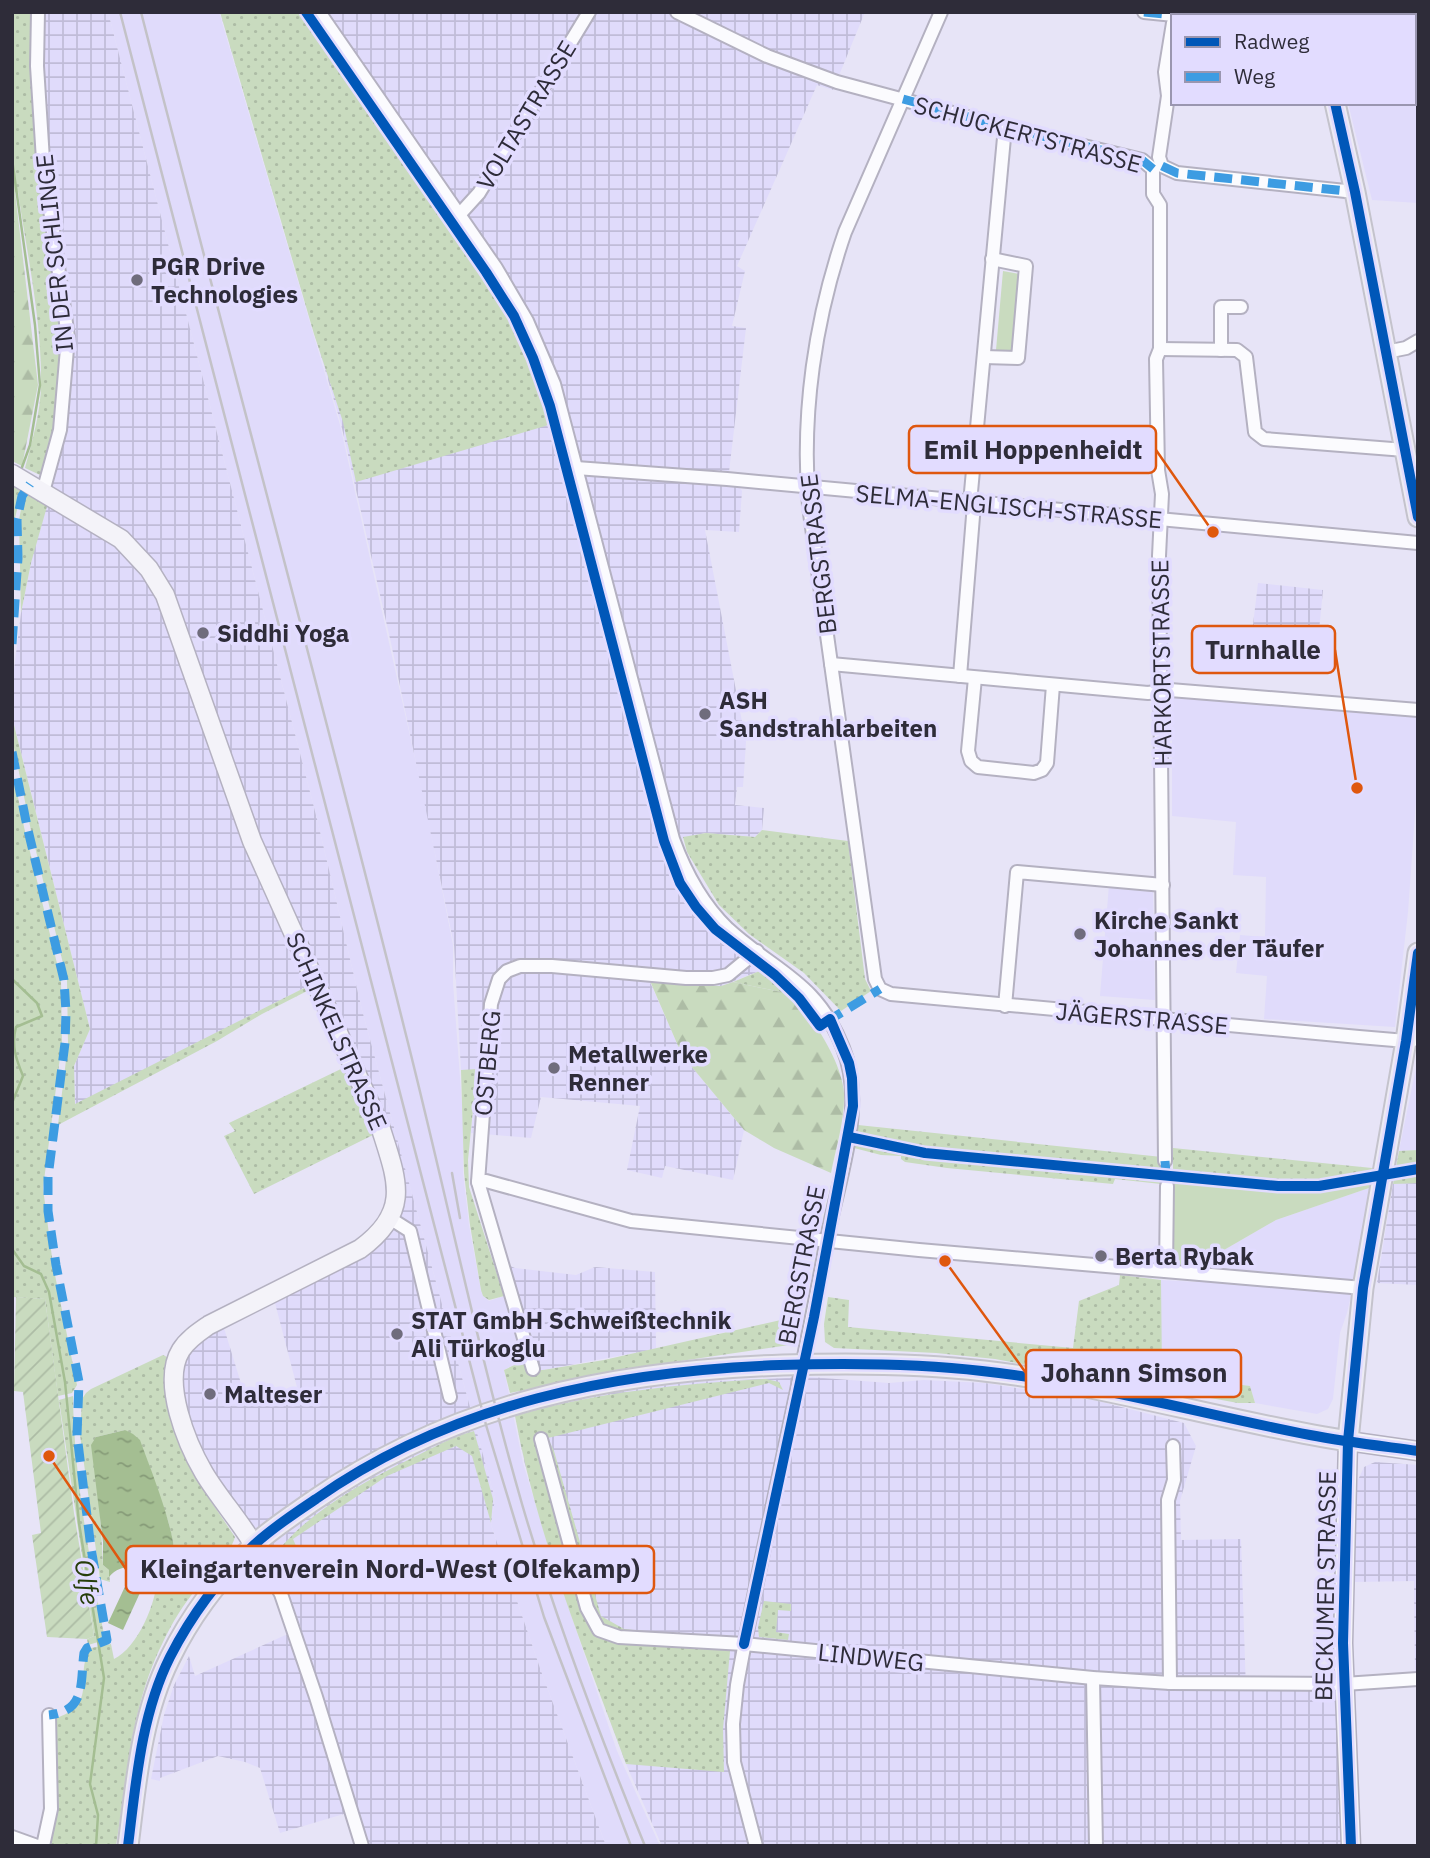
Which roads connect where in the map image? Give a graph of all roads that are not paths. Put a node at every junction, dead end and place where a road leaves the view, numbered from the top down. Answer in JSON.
{"nodes":[{"id":1,"x":38,"y":12,"type":"edge"},
{"id":2,"x":318,"y":12,"type":"edge"},
{"id":3,"x":589,"y":12,"type":"edge"},
{"id":4,"x":677,"y":12,"type":"edge"},
{"id":5,"x":941,"y":12,"type":"edge"},
{"id":6,"x":1144,"y":12,"type":"edge"},
{"id":7,"x":1174,"y":14,"type":"edge"},
{"id":8,"x":1171,"y":35,"type":"edge"},
{"id":9,"x":903,"y":99,"type":"junction"},
{"id":10,"x":1335,"y":105,"type":"edge"},
{"id":11,"x":1005,"y":127,"type":"junction"},
{"id":12,"x":1158,"y":167,"type":"junction"},
{"id":13,"x":1355,"y":191,"type":"junction"},
{"id":14,"x":459,"y":215,"type":"junction"},
{"id":15,"x":992,"y":260,"type":"junction"},
{"id":16,"x":1241,"y":307,"type":"dead end"},
{"id":17,"x":1418,"y":341,"type":"edge"},
{"id":18,"x":1160,"y":349,"type":"junction"},
{"id":19,"x":1221,"y":350,"type":"junction"},
{"id":20,"x":1386,"y":352,"type":"junction"},
{"id":21,"x":984,"y":357,"type":"junction"},
{"id":22,"x":1405,"y":450,"type":"junction"},
{"id":23,"x":576,"y":468,"type":"junction"},
{"id":24,"x":17,"y":477,"type":"edge"},
{"id":25,"x":807,"y":488,"type":"junction"},
{"id":26,"x":43,"y":492,"type":"junction"},
{"id":27,"x":974,"y":504,"type":"junction"},
{"id":28,"x":1418,"y":517,"type":"edge"},
{"id":29,"x":1160,"y":520,"type":"junction"},
{"id":30,"x":1418,"y":543,"type":"edge"},
{"id":31,"x":831,"y":664,"type":"junction"},
{"id":32,"x":960,"y":676,"type":"junction"},
{"id":33,"x":975,"y":678,"type":"junction"},
{"id":34,"x":1053,"y":685,"type":"junction"},
{"id":35,"x":1161,"y":691,"type":"junction"},
{"id":36,"x":1418,"y":710,"type":"edge"},
{"id":37,"x":1163,"y":885,"type":"junction"},
{"id":38,"x":757,"y":951,"type":"junction"},
{"id":39,"x":1418,"y":953,"type":"edge"},
{"id":40,"x":880,"y":989,"type":"joint"},
{"id":41,"x":1005,"y":1006,"type":"junction"},
{"id":42,"x":1164,"y":1020,"type":"junction"},
{"id":43,"x":1412,"y":1040,"type":"edge"},
{"id":44,"x":1165,"y":1161,"type":"dead end"},
{"id":45,"x":478,"y":1182,"type":"junction"},
{"id":46,"x":1167,"y":1186,"type":"dead end"},
{"id":47,"x":391,"y":1219,"type":"junction"},
{"id":48,"x":827,"y":1240,"type":"junction"},
{"id":49,"x":1166,"y":1271,"type":"junction"},
{"id":50,"x":1363,"y":1288,"type":"junction"},
{"id":51,"x":803,"y":1364,"type":"junction"},
{"id":52,"x":533,"y":1369,"type":"dead end"},
{"id":53,"x":450,"y":1397,"type":"dead end"},
{"id":54,"x":541,"y":1439,"type":"dead end"},
{"id":55,"x":1348,"y":1441,"type":"junction"},
{"id":56,"x":1173,"y":1446,"type":"dead end"},
{"id":57,"x":1418,"y":1451,"type":"edge"},
{"id":58,"x":254,"y":1545,"type":"junction"},
{"id":59,"x":744,"y":1644,"type":"junction"},
{"id":60,"x":1093,"y":1678,"type":"junction"},
{"id":61,"x":1418,"y":1679,"type":"edge"},
{"id":62,"x":1170,"y":1683,"type":"junction"},
{"id":63,"x":1344,"y":1684,"type":"junction"},
{"id":64,"x":49,"y":1716,"type":"dead end"},
{"id":65,"x":43,"y":1846,"type":"edge"},
{"id":66,"x":128,"y":1846,"type":"edge"},
{"id":67,"x":362,"y":1846,"type":"edge"},
{"id":68,"x":756,"y":1846,"type":"edge"},
{"id":69,"x":1096,"y":1846,"type":"edge"},
{"id":70,"x":1351,"y":1846,"type":"edge"}],
"edges":[{"from":1,"to":26,"type":"street","name":"IN DER SCHLINGE"},
{"from":2,"to":14,"type":"street","name":"BERGSTRASSE"},
{"from":3,"to":14,"type":"street","name":"VOLTASTRASSE"},
{"from":4,"to":9,"type":"street"},
{"from":5,"to":9,"type":"street","name":"BERGSTRASSE"},
{"from":6,"to":7,"type":"street"},
{"from":8,"to":12,"type":"street","name":"HARKORTSTRASSE"},
{"from":9,"to":11,"type":"street","name":"SCHUCKERTSTRASSE"},
{"from":9,"to":25,"type":"street","name":"BERGSTRASSE"},
{"from":10,"to":13,"type":"main road"},
{"from":11,"to":12,"type":"street","name":"SCHUCKERTSTRASSE"},
{"from":11,"to":15,"type":"street"},
{"from":12,"to":13,"type":"street","name":"SCHUCKERTSTRASSE"},
{"from":12,"to":18,"type":"street","name":"HARKORTSTRASSE"},
{"from":13,"to":20,"type":"main road"},
{"from":14,"to":23,"type":"street","name":"BERGSTRASSE"},
{"from":15,"to":21,"type":"street"},
{"from":15,"to":21,"type":"street"},
{"from":16,"to":19,"type":"street"},
{"from":17,"to":20,"type":"street"},
{"from":18,"to":19,"type":"street"},
{"from":18,"to":29,"type":"street","name":"HARKORTSTRASSE"},
{"from":19,"to":22,"type":"street"},
{"from":20,"to":22,"type":"main road"},
{"from":21,"to":27,"type":"street"},
{"from":22,"to":28,"type":"main road"},
{"from":23,"to":25,"type":"street","name":"SELMA-ENGLISCH-STRASSE"},
{"from":23,"to":38,"type":"street","name":"BERGSTRASSE"},
{"from":24,"to":26,"type":"street","name":"SCHINKELSTRASSE"},
{"from":25,"to":27,"type":"street","name":"SELMA-ENGLISCH-STRASSE"},
{"from":25,"to":31,"type":"street","name":"BERGSTRASSE"},
{"from":26,"to":47,"type":"street","name":"SCHINKELSTRASSE"},
{"from":27,"to":29,"type":"street","name":"SELMA-ENGLISCH-STRASSE"},
{"from":27,"to":32,"type":"street"},
{"from":29,"to":30,"type":"street","name":"SELMA-ENGLISCH-STRASSE"},
{"from":29,"to":35,"type":"street","name":"HARKORTSTRASSE"},
{"from":31,"to":32,"type":"street"},
{"from":31,"to":40,"type":"street","name":"BERGSTRASSE"},
{"from":32,"to":33,"type":"street"},
{"from":33,"to":34,"type":"street"},
{"from":33,"to":34,"type":"street"},
{"from":34,"to":35,"type":"street"},
{"from":35,"to":36,"type":"street"},
{"from":35,"to":37,"type":"street","name":"HARKORTSTRASSE"},
{"from":37,"to":41,"type":"street"},
{"from":37,"to":42,"type":"street","name":"HARKORTSTRASSE"},
{"from":38,"to":45,"type":"street","name":"OSTBERG"},
{"from":38,"to":48,"type":"street","name":"BERGSTRASSE"},
{"from":39,"to":43,"type":"main road","name":"BECKUMER STRASSE"},
{"from":40,"to":41,"type":"street","name":"JÄGERSTRASSE"},
{"from":41,"to":42,"type":"street","name":"JÄGERSTRASSE"},
{"from":42,"to":43,"type":"street","name":"JÄGERSTRASSE"},
{"from":42,"to":44,"type":"street","name":"HARKORTSTRASSE"},
{"from":43,"to":50,"type":"main road","name":"BECKUMER STRASSE"},
{"from":45,"to":48,"type":"street"},
{"from":45,"to":52,"type":"street","name":"OSTBERG"},
{"from":46,"to":49,"type":"street"},
{"from":47,"to":53,"type":"street"},
{"from":47,"to":58,"type":"street"},
{"from":48,"to":49,"type":"street"},
{"from":48,"to":51,"type":"street","name":"BERGSTRASSE"},
{"from":49,"to":50,"type":"street"},
{"from":50,"to":55,"type":"main road","name":"BECKUMER STRASSE"},
{"from":51,"to":55,"type":"main road"},
{"from":51,"to":58,"type":"main road"},
{"from":51,"to":59,"type":"street","name":"BERGSTRASSE"},
{"from":54,"to":59,"type":"street","name":"LINDWEG"},
{"from":55,"to":57,"type":"street"},
{"from":55,"to":63,"type":"street","name":"BECKUMER STRASSE"},
{"from":56,"to":62,"type":"street"},
{"from":58,"to":66,"type":"main road"},
{"from":58,"to":67,"type":"street"},
{"from":59,"to":60,"type":"street","name":"LINDWEG"},
{"from":59,"to":68,"type":"street","name":"BERGSTRASSE"},
{"from":60,"to":62,"type":"street","name":"LINDWEG"},
{"from":60,"to":69,"type":"street"},
{"from":61,"to":63,"type":"street","name":"LINDWEG"},
{"from":62,"to":63,"type":"street","name":"LINDWEG"},
{"from":63,"to":70,"type":"street","name":"BECKUMER STRASSE"},
{"from":64,"to":65,"type":"street"}]}
